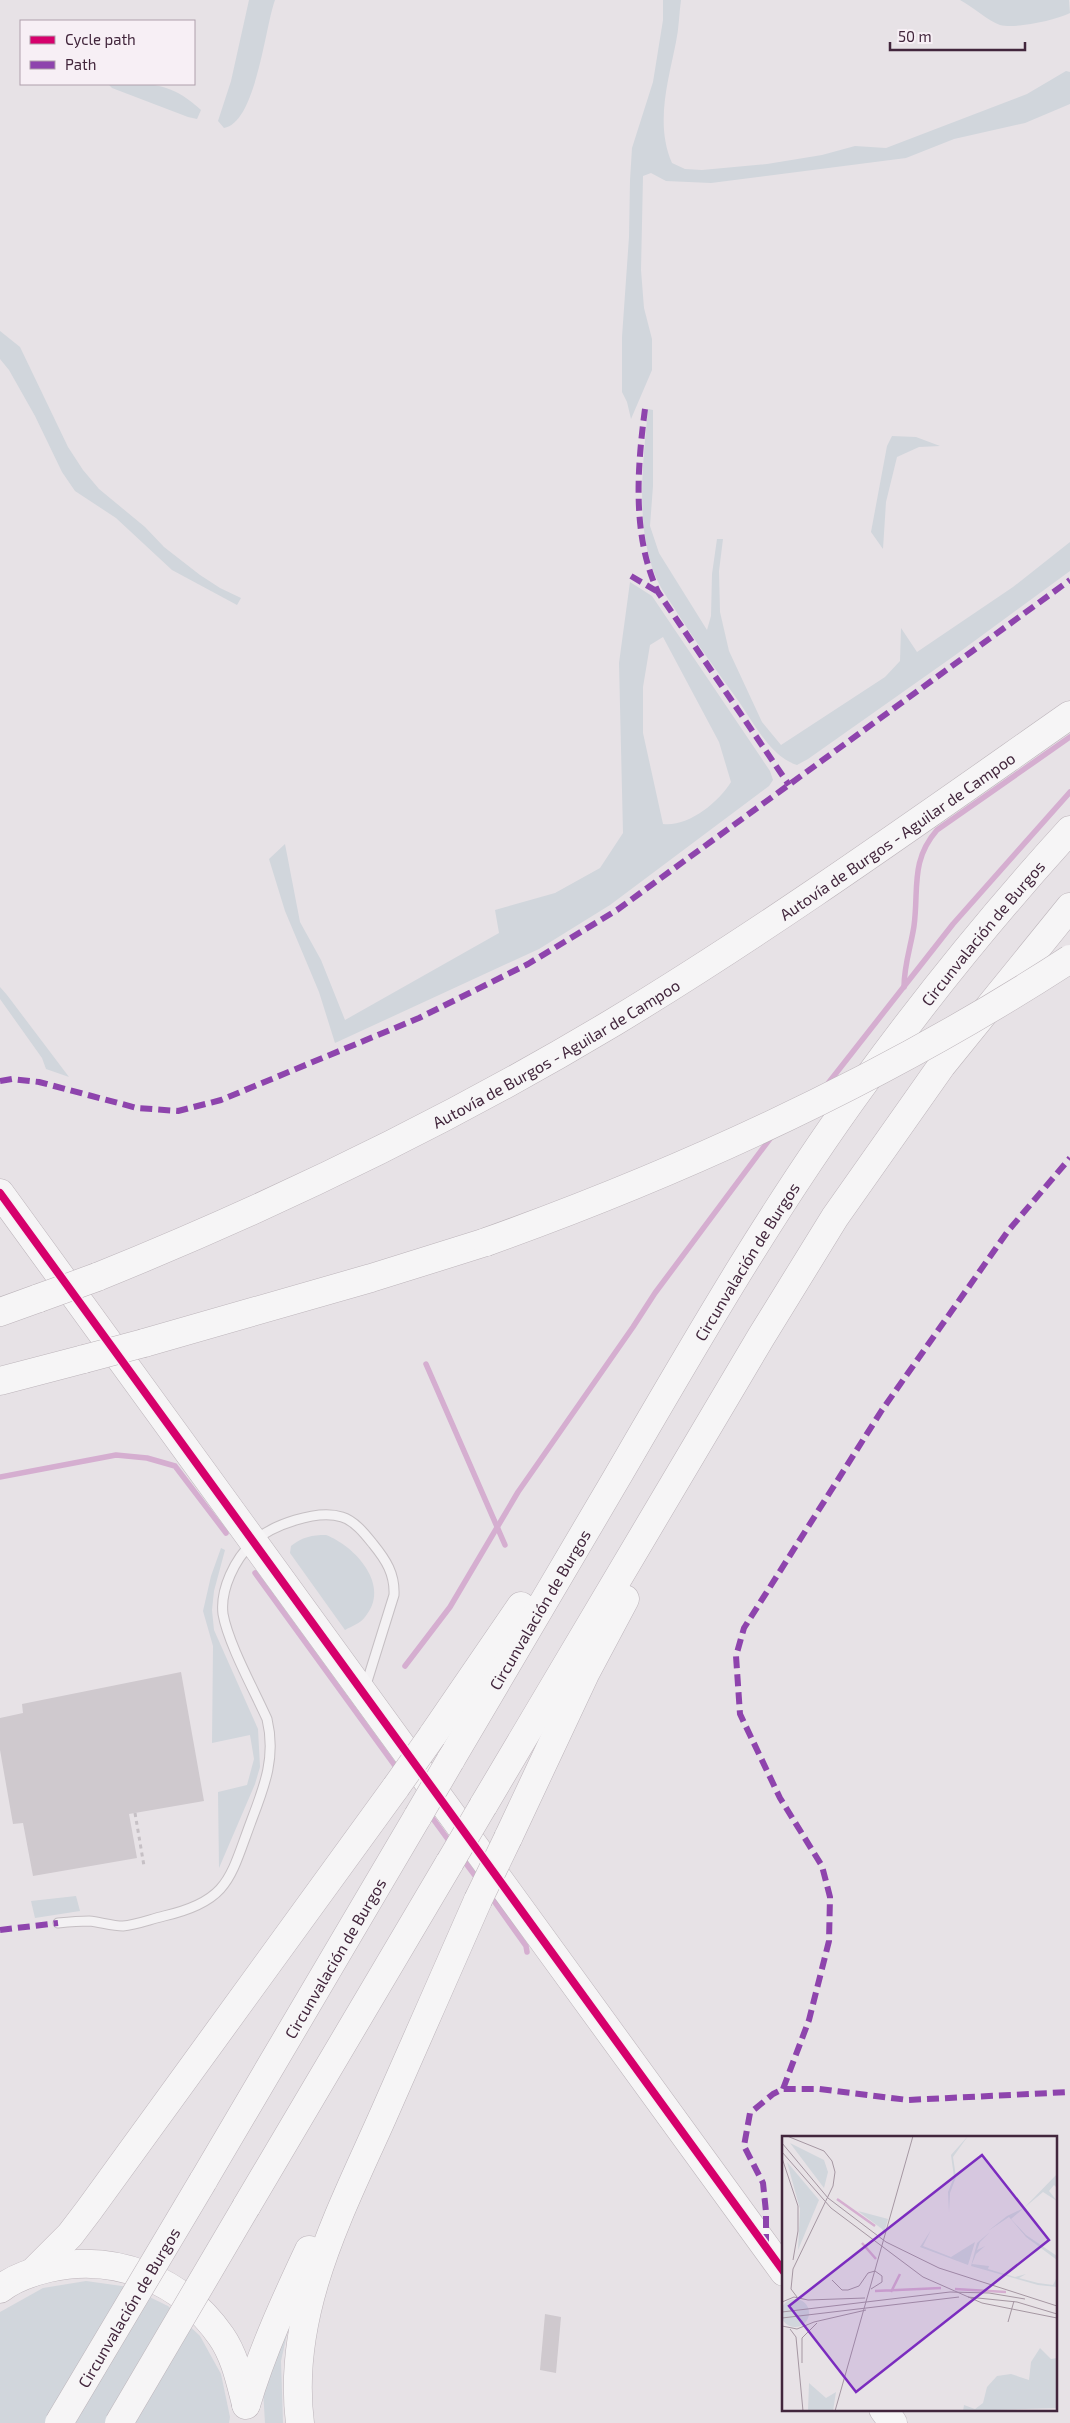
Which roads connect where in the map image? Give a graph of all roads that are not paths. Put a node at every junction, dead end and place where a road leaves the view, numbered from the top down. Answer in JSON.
{"nodes":[{"id":1,"x":1070,"y":715,"type":"edge"},
{"id":2,"x":1070,"y":830,"type":"edge"},
{"id":3,"x":1070,"y":907,"type":"edge"},
{"id":4,"x":1070,"y":959,"type":"edge"},
{"id":5,"x":890,"y":1136,"type":"junction"},
{"id":6,"x":806,"y":1167,"type":"junction"},
{"id":7,"x":0,"y":1192,"type":"edge"},
{"id":8,"x":0,"y":1312,"type":"edge"},
{"id":9,"x":0,"y":1381,"type":"edge"},
{"id":10,"x":254,"y":1541,"type":"junction"},
{"id":11,"x":364,"y":1691,"type":"junction"},
{"id":12,"x":478,"y":1900,"type":"junction"},
{"id":13,"x":58,"y":1923,"type":"dead end"},
{"id":14,"x":782,"y":2269,"type":"edge"},
{"id":15,"x":33,"y":2272,"type":"junction"},
{"id":16,"x":0,"y":2289,"type":"edge"},
{"id":17,"x":884,"y":2410,"type":"edge"},
{"id":18,"x":246,"y":2414,"type":"edge"},
{"id":19,"x":59,"y":2423,"type":"edge"},
{"id":20,"x":119,"y":2423,"type":"edge"},
{"id":21,"x":300,"y":2423,"type":"edge"},
{"id":22,"x":893,"y":2423,"type":"edge"}],
"edges":[{"from":1,"to":8,"type":"highway","name":"Autovía de Burgos - Aguilar de Campoo","bridge":true},
{"from":2,"to":6,"type":"highway","name":"Circunvalación de Burgos"},
{"from":3,"to":5,"type":"highway"},
{"from":4,"to":9,"type":"highway","bridge":true},
{"from":5,"to":12,"type":"highway","bridge":true},
{"from":5,"to":20,"type":"highway","bridge":true},
{"from":6,"to":15,"type":"highway","bridge":true},
{"from":6,"to":19,"type":"highway","name":"Circunvalación de Burgos","bridge":true},
{"from":7,"to":10,"type":"highway"},
{"from":10,"to":11,"type":"highway"},
{"from":10,"to":11,"type":"lane"},
{"from":10,"to":13,"type":"lane"},
{"from":11,"to":14,"type":"highway"},
{"from":12,"to":18,"type":"highway"},
{"from":12,"to":21,"type":"highway"},
{"from":15,"to":16,"type":"highway"},
{"from":15,"to":18,"type":"highway"},
{"from":17,"to":22,"type":"highway"}]}
